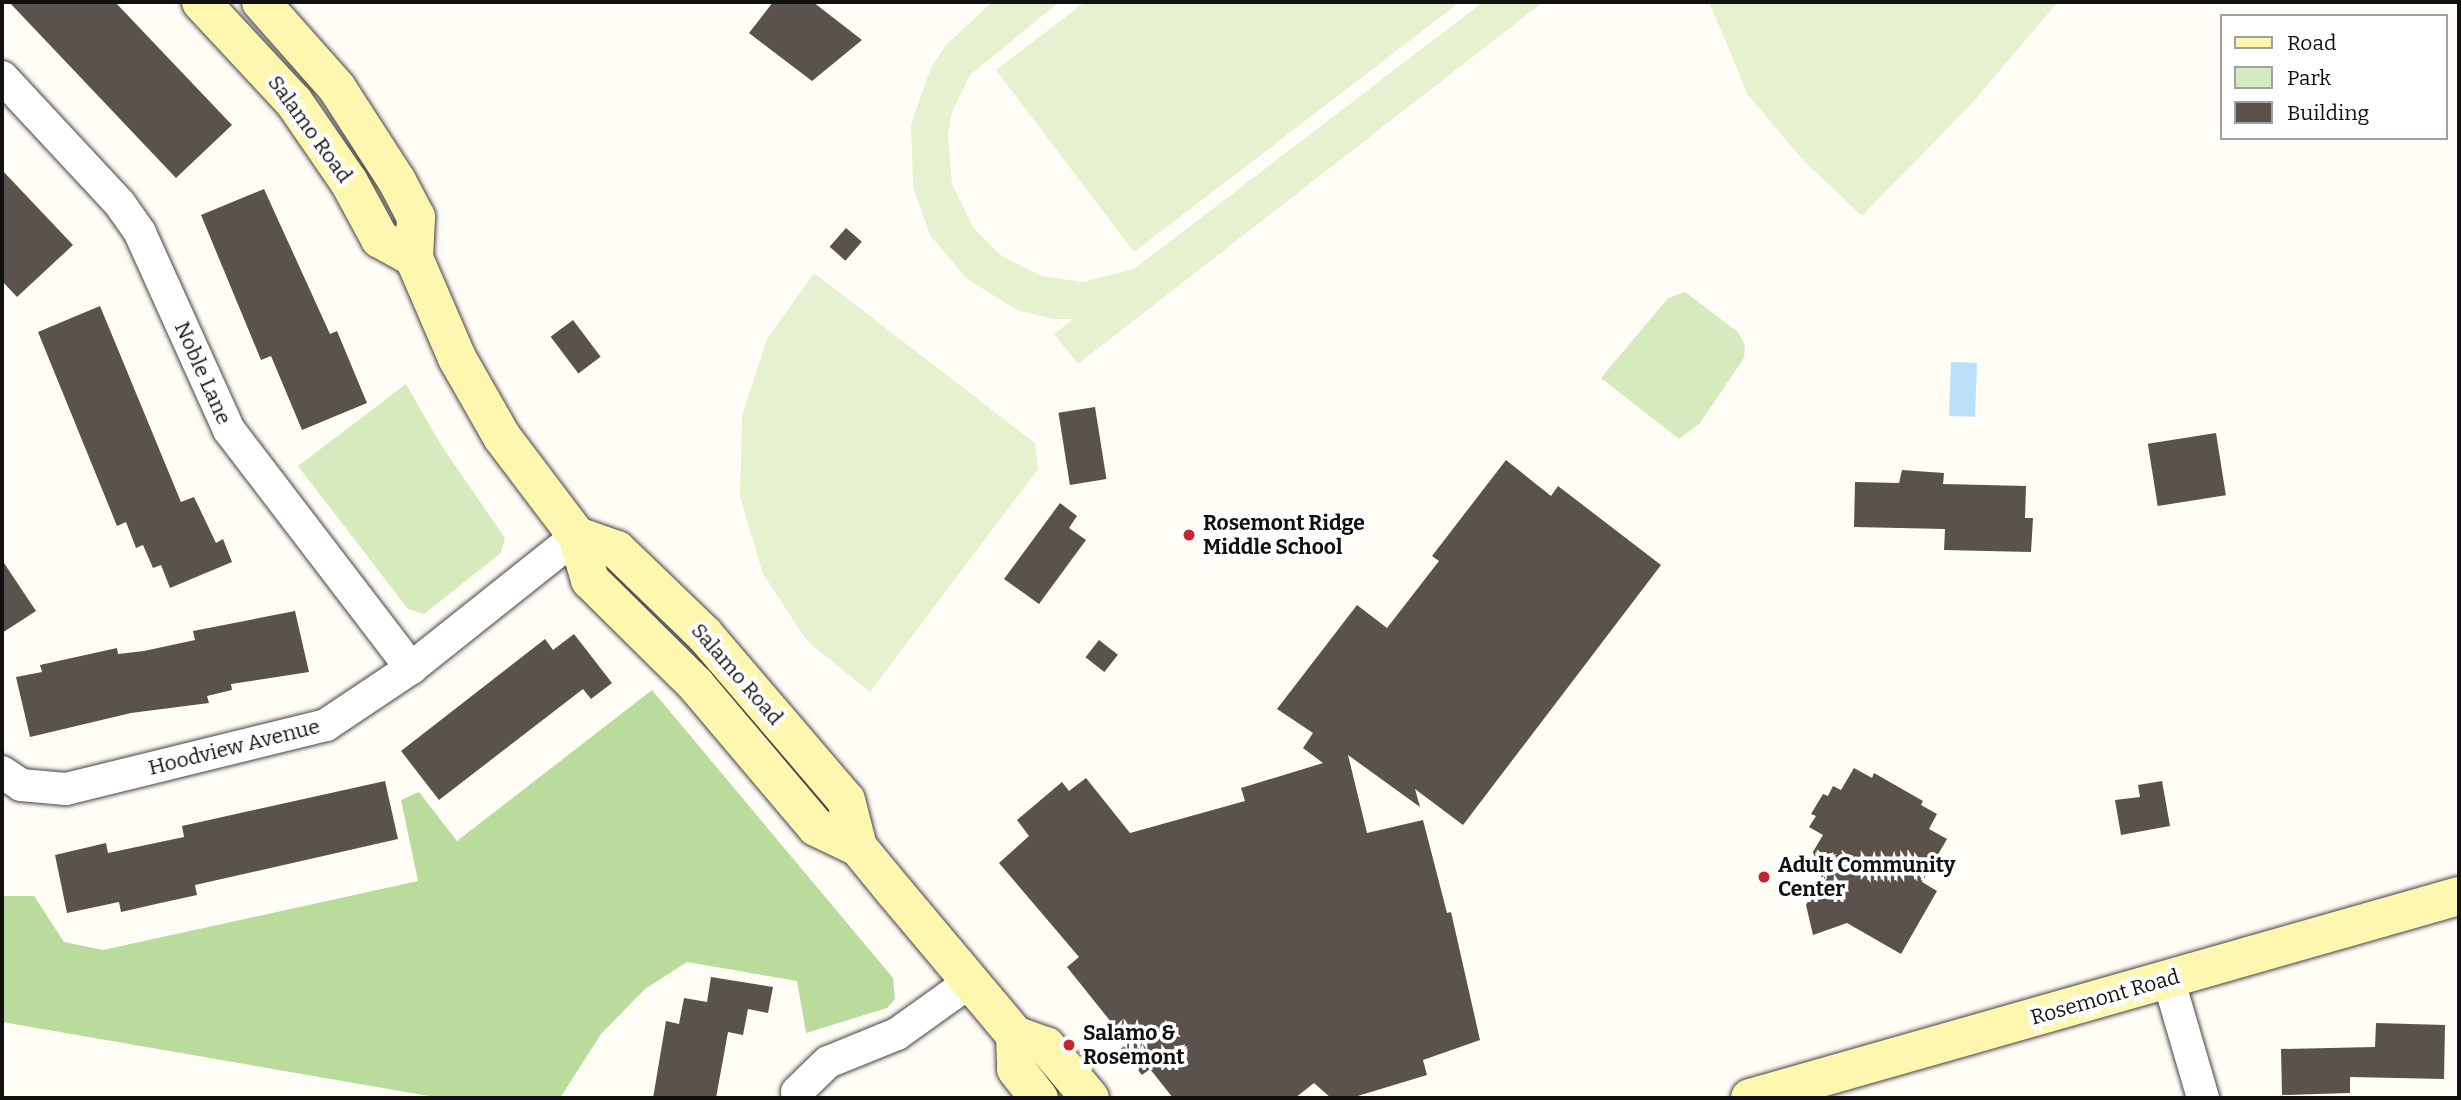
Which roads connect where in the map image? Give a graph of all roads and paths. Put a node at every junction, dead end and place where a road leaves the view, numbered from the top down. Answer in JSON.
{"nodes":[{"id":1,"x":201,"y":2,"type":"edge"},
{"id":2,"x":261,"y":2,"type":"edge"},
{"id":3,"x":2,"y":77,"type":"edge"},
{"id":4,"x":414,"y":258,"type":"junction"},
{"id":5,"x":577,"y":536,"type":"junction"},
{"id":6,"x":411,"y":668,"type":"junction"},
{"id":7,"x":2,"y":772,"type":"edge"},
{"id":8,"x":2459,"y":896,"type":"edge"},
{"id":9,"x":2168,"y":978,"type":"junction"},
{"id":10,"x":971,"y":982,"type":"junction"},
{"id":11,"x":1015,"y":1035,"type":"junction"},
{"id":12,"x":797,"y":1092,"type":"dead end"},
{"id":13,"x":1039,"y":1098,"type":"edge"},
{"id":14,"x":1090,"y":1098,"type":"edge"},
{"id":15,"x":1750,"y":1098,"type":"edge"},
{"id":16,"x":2203,"y":1098,"type":"edge"}],
"edges":[{"from":1,"to":4,"type":"main road","name":"Salamo Road"},
{"from":2,"to":4,"type":"main road","name":"Salamo Road"},
{"from":3,"to":6,"type":"street","name":"Noble Lane"},
{"from":4,"to":5,"type":"main road","name":"Salamo Road"},
{"from":5,"to":6,"type":"street","name":"Hoodview Avenue"},
{"from":5,"to":10,"type":"main road","name":"Salamo Road"},
{"from":6,"to":7,"type":"street","name":"Hoodview Avenue"},
{"from":8,"to":9,"type":"main road","name":"Rosemont Road"},
{"from":9,"to":15,"type":"main road","name":"Rosemont Road"},
{"from":9,"to":16,"type":"street"},
{"from":10,"to":11,"type":"main road","name":"Salamo Road"},
{"from":10,"to":12,"type":"street"},
{"from":11,"to":13,"type":"main road"},
{"from":11,"to":14,"type":"main road","name":"Salamo Road"}]}
